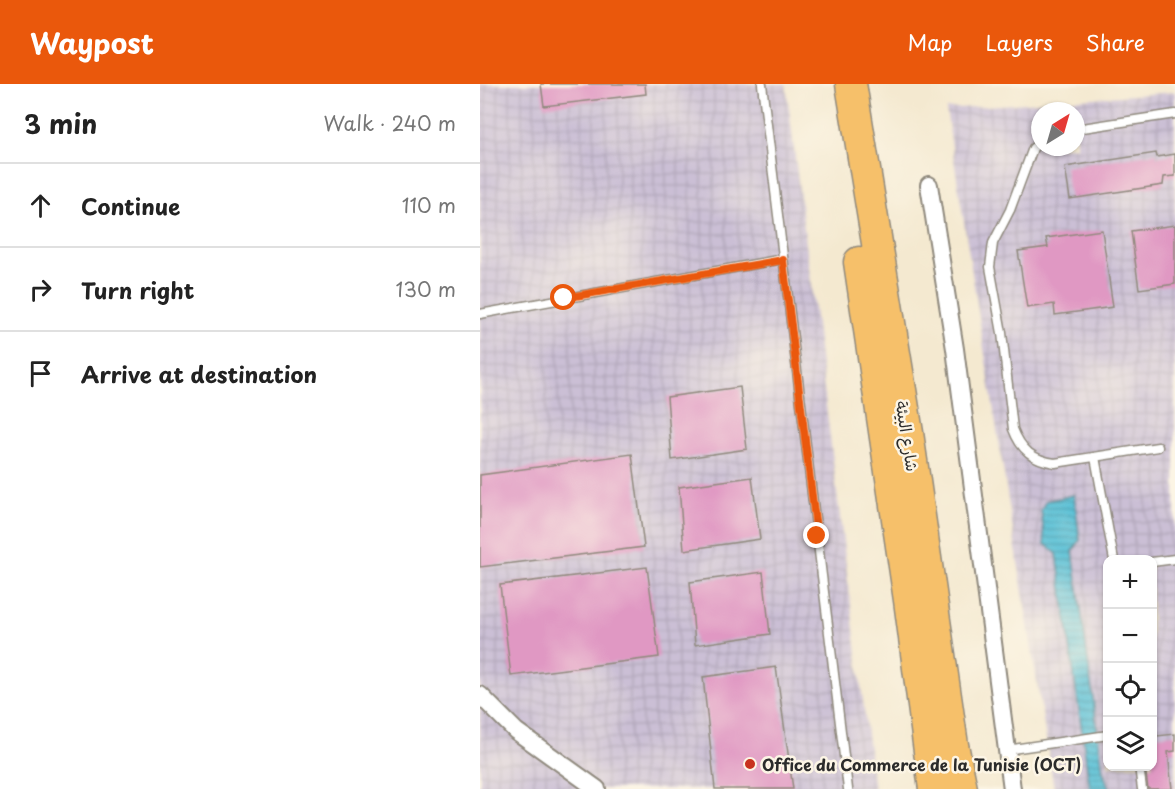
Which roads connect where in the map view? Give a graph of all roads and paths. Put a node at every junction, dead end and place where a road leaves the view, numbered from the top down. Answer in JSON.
{"nodes":[{"id":1,"x":762,"y":84,"type":"edge"},
{"id":2,"x":833,"y":84,"type":"edge"},
{"id":3,"x":850,"y":84,"type":"edge"},
{"id":4,"x":1175,"y":114,"type":"edge"},
{"id":5,"x":1085,"y":128,"type":"edge"},
{"id":6,"x":1031,"y":154,"type":"edge"},
{"id":7,"x":929,"y":185,"type":"dead end"},
{"id":8,"x":783,"y":260,"type":"junction"},
{"id":9,"x":480,"y":314,"type":"edge"},
{"id":10,"x":1158,"y":447,"type":"dead end"},
{"id":11,"x":1095,"y":457,"type":"junction"},
{"id":12,"x":1113,"y":555,"type":"edge"},
{"id":13,"x":1175,"y":559,"type":"edge"},
{"id":14,"x":1157,"y":561,"type":"edge"},
{"id":15,"x":480,"y":695,"type":"edge"},
{"id":16,"x":1103,"y":735,"type":"edge"},
{"id":17,"x":1006,"y":750,"type":"junction"},
{"id":18,"x":1140,"y":771,"type":"edge"},
{"id":19,"x":597,"y":789,"type":"edge"},
{"id":20,"x":848,"y":789,"type":"edge"},
{"id":21,"x":934,"y":789,"type":"edge"},
{"id":22,"x":962,"y":789,"type":"edge"},
{"id":23,"x":1012,"y":789,"type":"edge"},
{"id":24,"x":1142,"y":789,"type":"edge"}],
"edges":[{"from":1,"to":8,"type":"lane"},
{"from":2,"to":21,"type":"highway","name":"شارع البيئة"},
{"from":3,"to":22,"type":"highway","name":"شارع البيئة"},
{"from":4,"to":5,"type":"lane"},
{"from":6,"to":11,"type":"lane"},
{"from":7,"to":17,"type":"street"},
{"from":8,"to":9,"type":"lane"},
{"from":8,"to":20,"type":"lane"},
{"from":10,"to":11,"type":"lane"},
{"from":11,"to":12,"type":"lane"},
{"from":13,"to":14,"type":"lane"},
{"from":15,"to":19,"type":"street"},
{"from":16,"to":17,"type":"lane"},
{"from":17,"to":23,"type":"street"},
{"from":18,"to":24,"type":"lane"}]}
